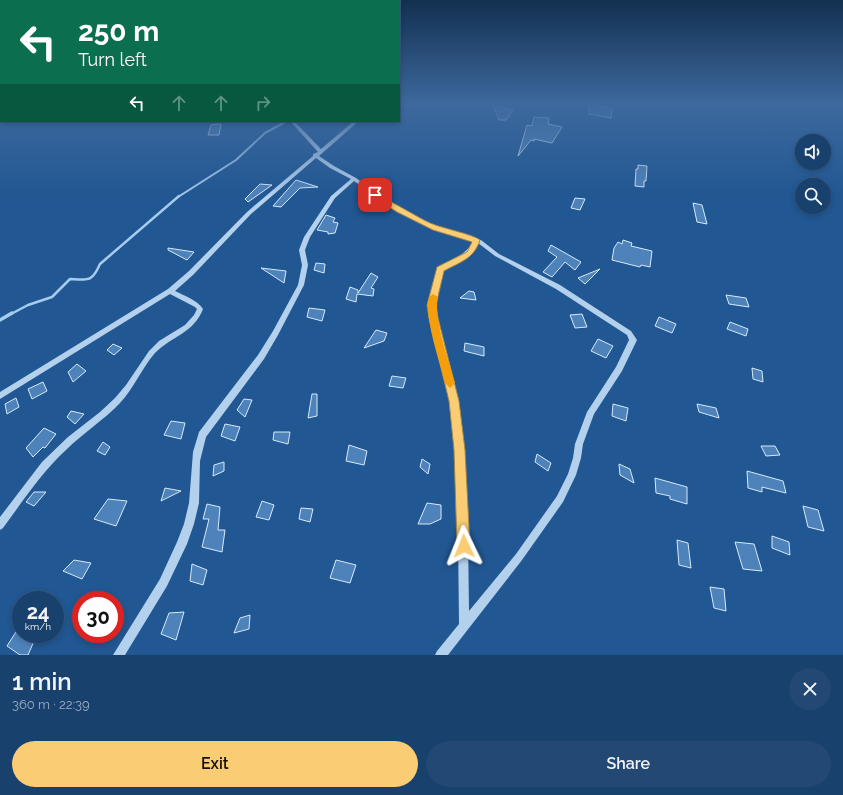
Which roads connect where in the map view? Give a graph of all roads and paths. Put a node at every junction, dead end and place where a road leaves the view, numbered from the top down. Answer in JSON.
{"nodes":[{"id":1,"x":303,"y":135,"type":"edge"},
{"id":2,"x":340,"y":135,"type":"edge"},
{"id":3,"x":317,"y":153,"type":"junction"},
{"id":4,"x":354,"y":180,"type":"junction"},
{"id":5,"x":476,"y":240,"type":"junction"},
{"id":6,"x":170,"y":291,"type":"junction"},
{"id":7,"x":0,"y":396,"type":"edge"},
{"id":8,"x":0,"y":525,"type":"edge"},
{"id":9,"x":464,"y":624,"type":"junction"},
{"id":10,"x":118,"y":655,"type":"edge"},
{"id":11,"x":441,"y":655,"type":"edge"}],
"edges":[{"from":1,"to":3,"type":"street"},
{"from":2,"to":3,"type":"street"},
{"from":3,"to":4,"type":"street"},
{"from":3,"to":6,"type":"street"},
{"from":4,"to":5,"type":"street"},
{"from":4,"to":10,"type":"street"},
{"from":5,"to":9,"type":"street"},
{"from":5,"to":9,"type":"street"},
{"from":6,"to":7,"type":"street"},
{"from":6,"to":8,"type":"street"},
{"from":9,"to":11,"type":"street"}]}
